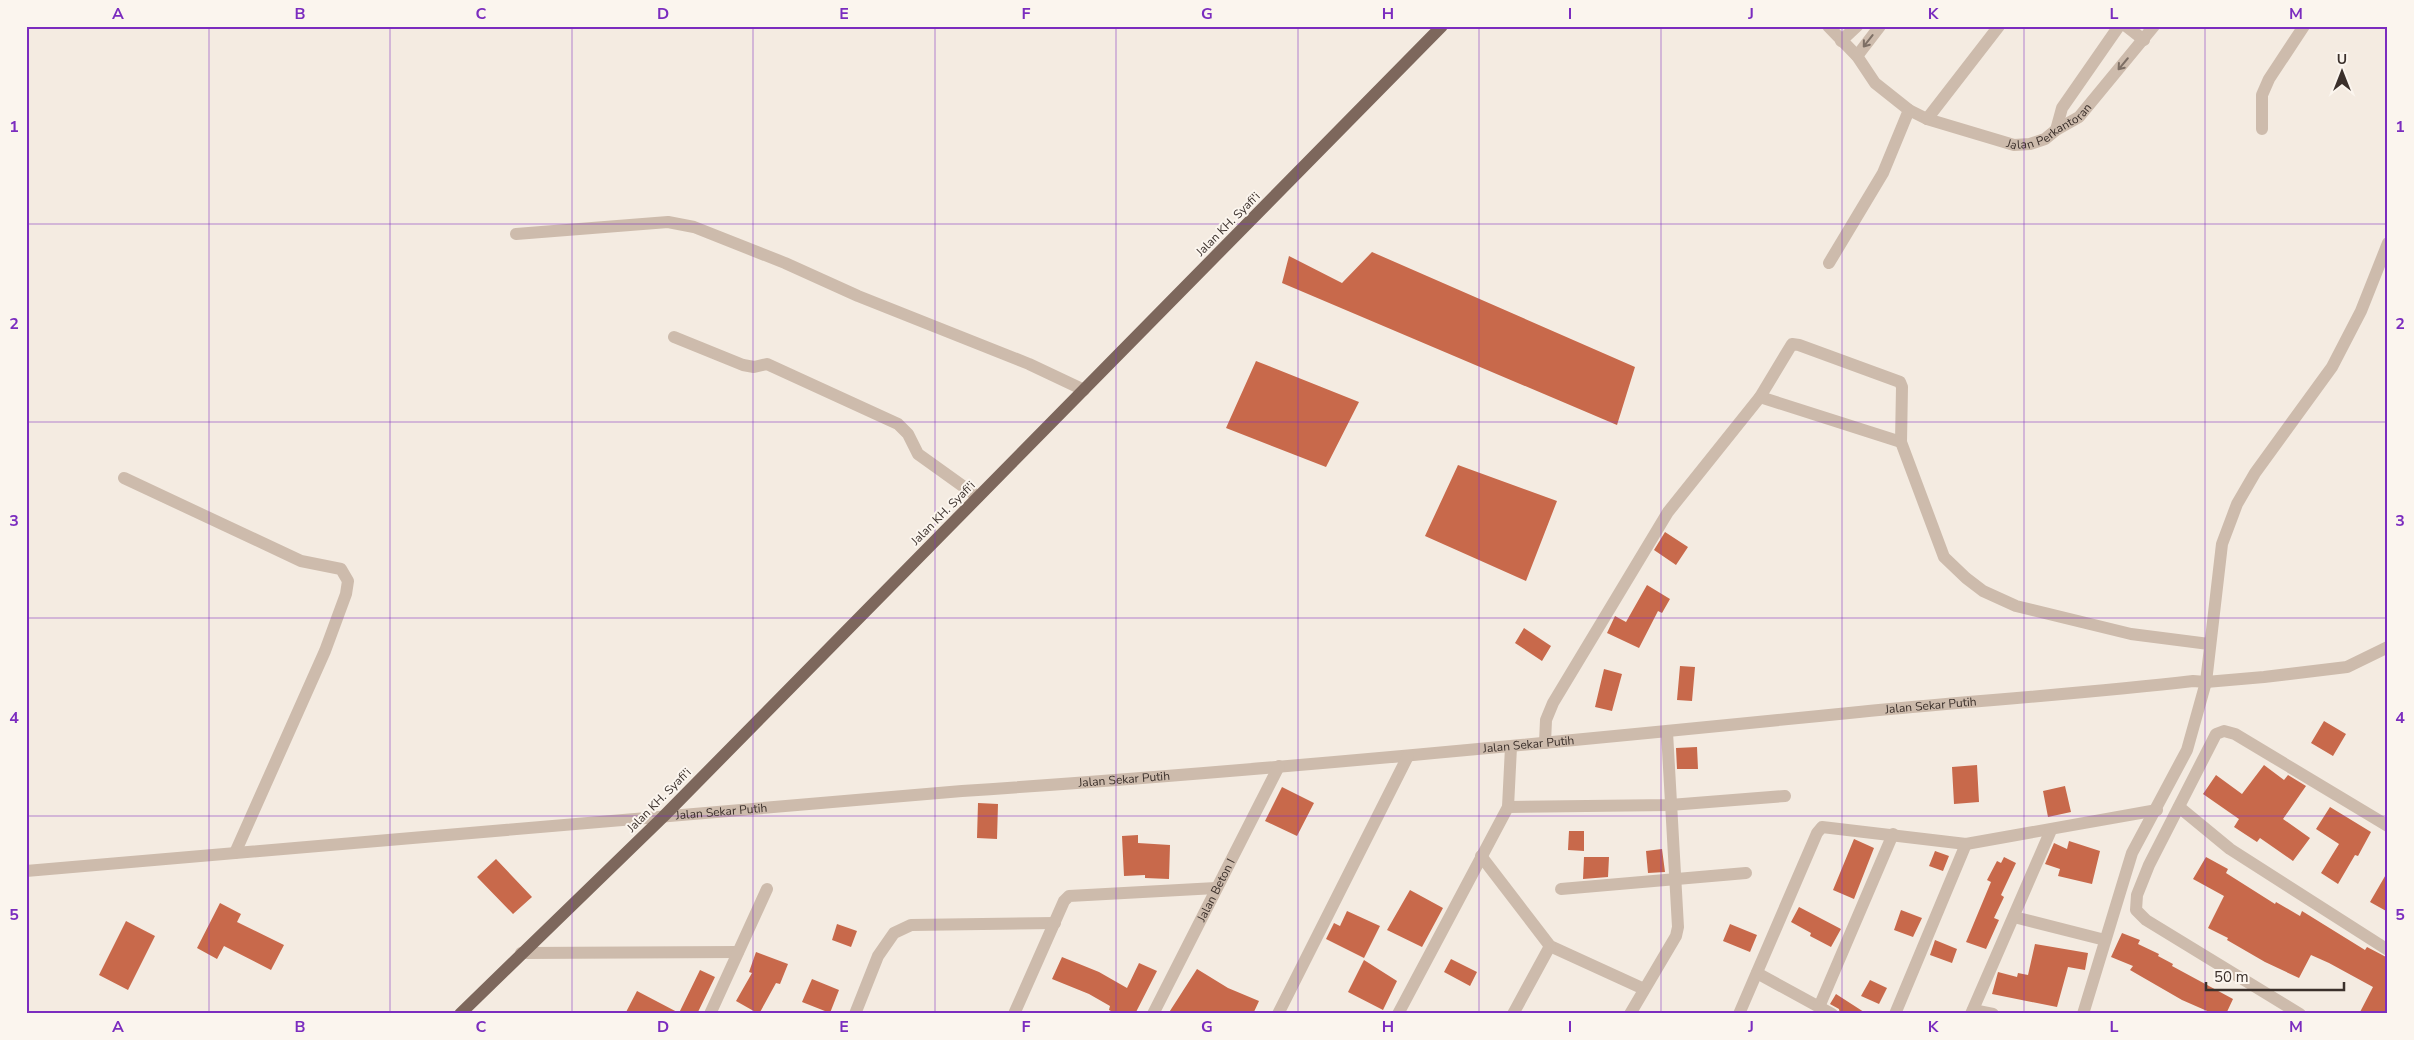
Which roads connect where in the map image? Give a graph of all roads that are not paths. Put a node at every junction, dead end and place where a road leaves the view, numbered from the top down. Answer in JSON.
{"nodes":[{"id":1,"x":1442,"y":26,"type":"edge"},
{"id":2,"x":1828,"y":26,"type":"edge"},
{"id":3,"x":1857,"y":26,"type":"edge"},
{"id":4,"x":1880,"y":26,"type":"edge"},
{"id":5,"x":1999,"y":26,"type":"edge"},
{"id":6,"x":2119,"y":26,"type":"edge"},
{"id":7,"x":2126,"y":26,"type":"edge"},
{"id":8,"x":2154,"y":26,"type":"edge"},
{"id":9,"x":2304,"y":26,"type":"edge"},
{"id":10,"x":2144,"y":40,"type":"junction"},
{"id":11,"x":1841,"y":42,"type":"junction"},
{"id":12,"x":1857,"y":56,"type":"junction"},
{"id":13,"x":1909,"y":110,"type":"junction"},
{"id":14,"x":1927,"y":119,"type":"junction"},
{"id":15,"x":2262,"y":129,"type":"dead end"},
{"id":16,"x":2056,"y":130,"type":"junction"},
{"id":17,"x":516,"y":234,"type":"dead end"},
{"id":18,"x":2388,"y":243,"type":"edge"},
{"id":19,"x":1829,"y":263,"type":"dead end"},
{"id":20,"x":674,"y":337,"type":"dead end"},
{"id":21,"x":1084,"y":390,"type":"junction"},
{"id":22,"x":1760,"y":397,"type":"junction"},
{"id":23,"x":1901,"y":442,"type":"junction"},
{"id":24,"x":124,"y":478,"type":"dead end"},
{"id":25,"x":978,"y":497,"type":"junction"},
{"id":26,"x":2210,"y":644,"type":"junction"},
{"id":27,"x":2388,"y":646,"type":"edge"},
{"id":28,"x":2206,"y":682,"type":"junction"},
{"id":29,"x":1666,"y":732,"type":"junction"},
{"id":30,"x":1544,"y":743,"type":"junction"},
{"id":31,"x":1511,"y":747,"type":"junction"},
{"id":32,"x":1408,"y":756,"type":"junction"},
{"id":33,"x":1279,"y":766,"type":"junction"},
{"id":34,"x":1786,"y":796,"type":"dead end"},
{"id":35,"x":1670,"y":805,"type":"junction"},
{"id":36,"x":2179,"y":807,"type":"junction"},
{"id":37,"x":1508,"y":808,"type":"junction"},
{"id":38,"x":2156,"y":810,"type":"junction"},
{"id":39,"x":663,"y":817,"type":"junction"},
{"id":40,"x":2388,"y":826,"type":"edge"},
{"id":41,"x":2052,"y":830,"type":"junction"},
{"id":42,"x":1893,"y":834,"type":"junction"},
{"id":43,"x":1966,"y":844,"type":"junction"},
{"id":44,"x":235,"y":853,"type":"junction"},
{"id":45,"x":1482,"y":854,"type":"junction"},
{"id":46,"x":26,"y":871,"type":"edge"},
{"id":47,"x":1746,"y":873,"type":"dead end"},
{"id":48,"x":1674,"y":879,"type":"junction"},
{"id":49,"x":1216,"y":888,"type":"junction"},
{"id":50,"x":767,"y":889,"type":"dead end"},
{"id":51,"x":1561,"y":889,"type":"dead end"},
{"id":52,"x":2014,"y":916,"type":"junction"},
{"id":53,"x":1055,"y":923,"type":"junction"},
{"id":54,"x":2105,"y":940,"type":"junction"},
{"id":55,"x":1550,"y":946,"type":"junction"},
{"id":56,"x":2388,"y":950,"type":"edge"},
{"id":57,"x":738,"y":952,"type":"junction"},
{"id":58,"x":521,"y":953,"type":"junction"},
{"id":59,"x":1757,"y":973,"type":"junction"},
{"id":60,"x":1644,"y":989,"type":"junction"},
{"id":61,"x":1819,"y":1006,"type":"junction"},
{"id":62,"x":1972,"y":1012,"type":"edge"},
{"id":63,"x":460,"y":1014,"type":"edge"},
{"id":64,"x":710,"y":1014,"type":"edge"},
{"id":65,"x":856,"y":1014,"type":"edge"},
{"id":66,"x":1014,"y":1014,"type":"edge"},
{"id":67,"x":1152,"y":1014,"type":"edge"},
{"id":68,"x":1278,"y":1014,"type":"edge"},
{"id":69,"x":1398,"y":1014,"type":"edge"},
{"id":70,"x":1513,"y":1014,"type":"edge"},
{"id":71,"x":1630,"y":1014,"type":"edge"},
{"id":72,"x":1739,"y":1014,"type":"edge"},
{"id":73,"x":1832,"y":1014,"type":"edge"},
{"id":74,"x":1895,"y":1014,"type":"edge"},
{"id":75,"x":1993,"y":1014,"type":"edge"},
{"id":76,"x":2083,"y":1014,"type":"edge"},
{"id":77,"x":2300,"y":1014,"type":"edge"}],
"edges":[{"from":1,"to":21,"type":"main road","name":"Jalan KH. Syafi'i"},
{"from":2,"to":11,"type":"street","name":"Jalan Perkantoran"},
{"from":3,"to":11,"type":"street"},
{"from":4,"to":12,"type":"street","one_way":true},
{"from":5,"to":14,"type":"street"},
{"from":6,"to":16,"type":"street"},
{"from":7,"to":10,"type":"street"},
{"from":8,"to":10,"type":"street","name":"Jalan Perkantoran"},
{"from":9,"to":15,"type":"street"},
{"from":10,"to":16,"type":"street","name":"Jalan Perkantoran","one_way":true},
{"from":11,"to":12,"type":"street","name":"Jalan Perkantoran"},
{"from":12,"to":13,"type":"street","name":"Jalan Perkantoran"},
{"from":13,"to":14,"type":"street","name":"Jalan Perkantoran"},
{"from":13,"to":19,"type":"street"},
{"from":14,"to":16,"type":"street","name":"Jalan Perkantoran"},
{"from":17,"to":21,"type":"street"},
{"from":18,"to":26,"type":"street"},
{"from":20,"to":25,"type":"street"},
{"from":21,"to":25,"type":"main road","name":"Jalan KH. Syafi'i"},
{"from":22,"to":23,"type":"street"},
{"from":22,"to":23,"type":"street"},
{"from":22,"to":30,"type":"street"},
{"from":23,"to":26,"type":"street"},
{"from":24,"to":44,"type":"street"},
{"from":25,"to":39,"type":"main road","name":"Jalan KH. Syafi'i"},
{"from":26,"to":28,"type":"street"},
{"from":27,"to":28,"type":"street","name":"Jalan Sekar Putih"},
{"from":28,"to":29,"type":"street","name":"Jalan Sekar Putih"},
{"from":28,"to":38,"type":"street"},
{"from":29,"to":30,"type":"street","name":"Jalan Sekar Putih"},
{"from":29,"to":35,"type":"street"},
{"from":30,"to":31,"type":"street","name":"Jalan Sekar Putih"},
{"from":31,"to":32,"type":"street","name":"Jalan Sekar Putih"},
{"from":31,"to":37,"type":"street"},
{"from":32,"to":33,"type":"street","name":"Jalan Sekar Putih"},
{"from":32,"to":68,"type":"street"},
{"from":33,"to":39,"type":"street","name":"Jalan Sekar Putih"},
{"from":33,"to":49,"type":"street","name":"Jalan Beton I"},
{"from":34,"to":35,"type":"street"},
{"from":35,"to":37,"type":"street"},
{"from":35,"to":48,"type":"street"},
{"from":36,"to":40,"type":"street"},
{"from":36,"to":56,"type":"street"},
{"from":36,"to":77,"type":"street"},
{"from":37,"to":45,"type":"street"},
{"from":38,"to":41,"type":"street"},
{"from":38,"to":54,"type":"street"},
{"from":39,"to":44,"type":"street","name":"Jalan Sekar Putih"},
{"from":39,"to":58,"type":"main road","name":"Jalan KH. Syafi'i"},
{"from":41,"to":43,"type":"street"},
{"from":41,"to":52,"type":"street"},
{"from":42,"to":43,"type":"street"},
{"from":42,"to":59,"type":"street"},
{"from":42,"to":61,"type":"street"},
{"from":43,"to":74,"type":"street"},
{"from":44,"to":46,"type":"street","name":"Jalan Sekar Putih"},
{"from":45,"to":55,"type":"street"},
{"from":45,"to":69,"type":"street"},
{"from":47,"to":48,"type":"street"},
{"from":48,"to":51,"type":"street"},
{"from":48,"to":60,"type":"street"},
{"from":49,"to":53,"type":"street"},
{"from":49,"to":67,"type":"street","name":"Jalan Beton I"},
{"from":50,"to":57,"type":"street"},
{"from":52,"to":54,"type":"street"},
{"from":52,"to":62,"type":"street"},
{"from":53,"to":65,"type":"street"},
{"from":53,"to":66,"type":"street"},
{"from":54,"to":76,"type":"street"},
{"from":55,"to":60,"type":"street"},
{"from":55,"to":70,"type":"street"},
{"from":57,"to":58,"type":"street"},
{"from":57,"to":64,"type":"street"},
{"from":58,"to":63,"type":"main road","name":"Jalan KH. Syafi'i"},
{"from":59,"to":61,"type":"street"},
{"from":59,"to":72,"type":"street"},
{"from":60,"to":71,"type":"street"},
{"from":61,"to":73,"type":"street"},
{"from":62,"to":75,"type":"street"}]}
